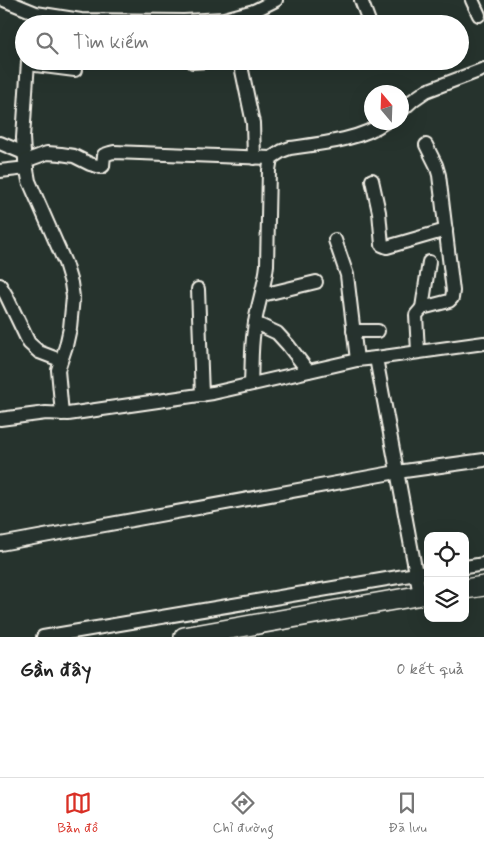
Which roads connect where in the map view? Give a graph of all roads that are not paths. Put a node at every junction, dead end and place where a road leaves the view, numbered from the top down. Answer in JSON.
{"nodes":[{"id":1,"x":4,"y":0,"type":"edge"},
{"id":2,"x":276,"y":0,"type":"edge"},
{"id":3,"x":361,"y":0,"type":"edge"},
{"id":4,"x":472,"y":0,"type":"edge"},
{"id":5,"x":254,"y":11,"type":"junction"},
{"id":6,"x":30,"y":15,"type":"edge"},
{"id":7,"x":243,"y":15,"type":"edge"},
{"id":8,"x":255,"y":15,"type":"edge"},
{"id":9,"x":367,"y":15,"type":"edge"},
{"id":10,"x":479,"y":15,"type":"dead end"},
{"id":11,"x":484,"y":68,"type":"edge"},
{"id":12,"x":28,"y":70,"type":"edge"},
{"id":13,"x":242,"y":70,"type":"edge"},
{"id":14,"x":409,"y":104,"type":"edge"},
{"id":15,"x":372,"y":130,"type":"edge"},
{"id":16,"x":0,"y":144,"type":"edge"},
{"id":17,"x":426,"y":145,"type":"dead end"},
{"id":18,"x":254,"y":158,"type":"junction"},
{"id":19,"x":270,"y":158,"type":"junction"},
{"id":20,"x":25,"y":160,"type":"junction"},
{"id":21,"x":0,"y":171,"type":"edge"},
{"id":22,"x":372,"y":180,"type":"dead end"},
{"id":23,"x":446,"y":230,"type":"junction"},
{"id":24,"x":335,"y":240,"type":"dead end"},
{"id":25,"x":429,"y":262,"type":"dead end"},
{"id":26,"x":316,"y":282,"type":"dead end"},
{"id":27,"x":0,"y":285,"type":"edge"},
{"id":28,"x":198,"y":289,"type":"dead end"},
{"id":29,"x":262,"y":295,"type":"junction"},
{"id":30,"x":422,"y":308,"type":"junction"},
{"id":31,"x":255,"y":323,"type":"junction"},
{"id":32,"x":353,"y":331,"type":"junction"},
{"id":33,"x":378,"y":331,"type":"dead end"},
{"id":34,"x":484,"y":343,"type":"edge"},
{"id":35,"x":418,"y":351,"type":"junction"},
{"id":36,"x":376,"y":358,"type":"junction"},
{"id":37,"x":60,"y":360,"type":"junction"},
{"id":38,"x":357,"y":360,"type":"junction"},
{"id":39,"x":308,"y":372,"type":"junction"},
{"id":40,"x":251,"y":384,"type":"junction"},
{"id":41,"x":202,"y":395,"type":"junction"},
{"id":42,"x":62,"y":414,"type":"junction"},
{"id":43,"x":0,"y":419,"type":"edge"},
{"id":44,"x":484,"y":460,"type":"edge"},
{"id":45,"x":397,"y":472,"type":"junction"},
{"id":46,"x":0,"y":544,"type":"edge"},
{"id":47,"x":484,"y":564,"type":"edge"},
{"id":48,"x":469,"y":566,"type":"edge"},
{"id":49,"x":422,"y":573,"type":"edge"},
{"id":50,"x":484,"y":586,"type":"edge"},
{"id":51,"x":469,"y":588,"type":"edge"},
{"id":52,"x":424,"y":595,"type":"edge"},
{"id":53,"x":236,"y":633,"type":"edge"},
{"id":54,"x":43,"y":637,"type":"edge"},
{"id":55,"x":184,"y":637,"type":"edge"}],
"edges":[{"from":1,"to":6,"type":"street"},
{"from":2,"to":5,"type":"street"},
{"from":3,"to":9,"type":"street"},
{"from":4,"to":10,"type":"street"},
{"from":5,"to":7,"type":"street"},
{"from":5,"to":8,"type":"street"},
{"from":11,"to":14,"type":"street"},
{"from":12,"to":20,"type":"street"},
{"from":13,"to":18,"type":"street"},
{"from":15,"to":19,"type":"street"},
{"from":16,"to":20,"type":"street"},
{"from":17,"to":23,"type":"street"},
{"from":18,"to":19,"type":"street"},
{"from":18,"to":20,"type":"street"},
{"from":19,"to":29,"type":"street"},
{"from":20,"to":21,"type":"street"},
{"from":20,"to":37,"type":"street"},
{"from":22,"to":23,"type":"street"},
{"from":23,"to":30,"type":"street"},
{"from":24,"to":32,"type":"street"},
{"from":25,"to":30,"type":"street"},
{"from":26,"to":29,"type":"street"},
{"from":27,"to":37,"type":"street"},
{"from":28,"to":41,"type":"street"},
{"from":29,"to":31,"type":"street"},
{"from":30,"to":35,"type":"street"},
{"from":31,"to":39,"type":"street"},
{"from":31,"to":40,"type":"street"},
{"from":32,"to":33,"type":"street"},
{"from":32,"to":38,"type":"street"},
{"from":34,"to":35,"type":"street"},
{"from":35,"to":36,"type":"street"},
{"from":36,"to":38,"type":"street"},
{"from":36,"to":45,"type":"street"},
{"from":37,"to":42,"type":"street"},
{"from":38,"to":39,"type":"street"},
{"from":39,"to":40,"type":"street"},
{"from":40,"to":41,"type":"street"},
{"from":41,"to":42,"type":"street"},
{"from":42,"to":43,"type":"street"},
{"from":44,"to":45,"type":"street"},
{"from":45,"to":46,"type":"street"},
{"from":45,"to":49,"type":"street"},
{"from":47,"to":48,"type":"street"},
{"from":49,"to":52,"type":"street"},
{"from":49,"to":54,"type":"street"},
{"from":50,"to":51,"type":"highway"},
{"from":52,"to":53,"type":"highway"},
{"from":53,"to":55,"type":"highway"}]}
